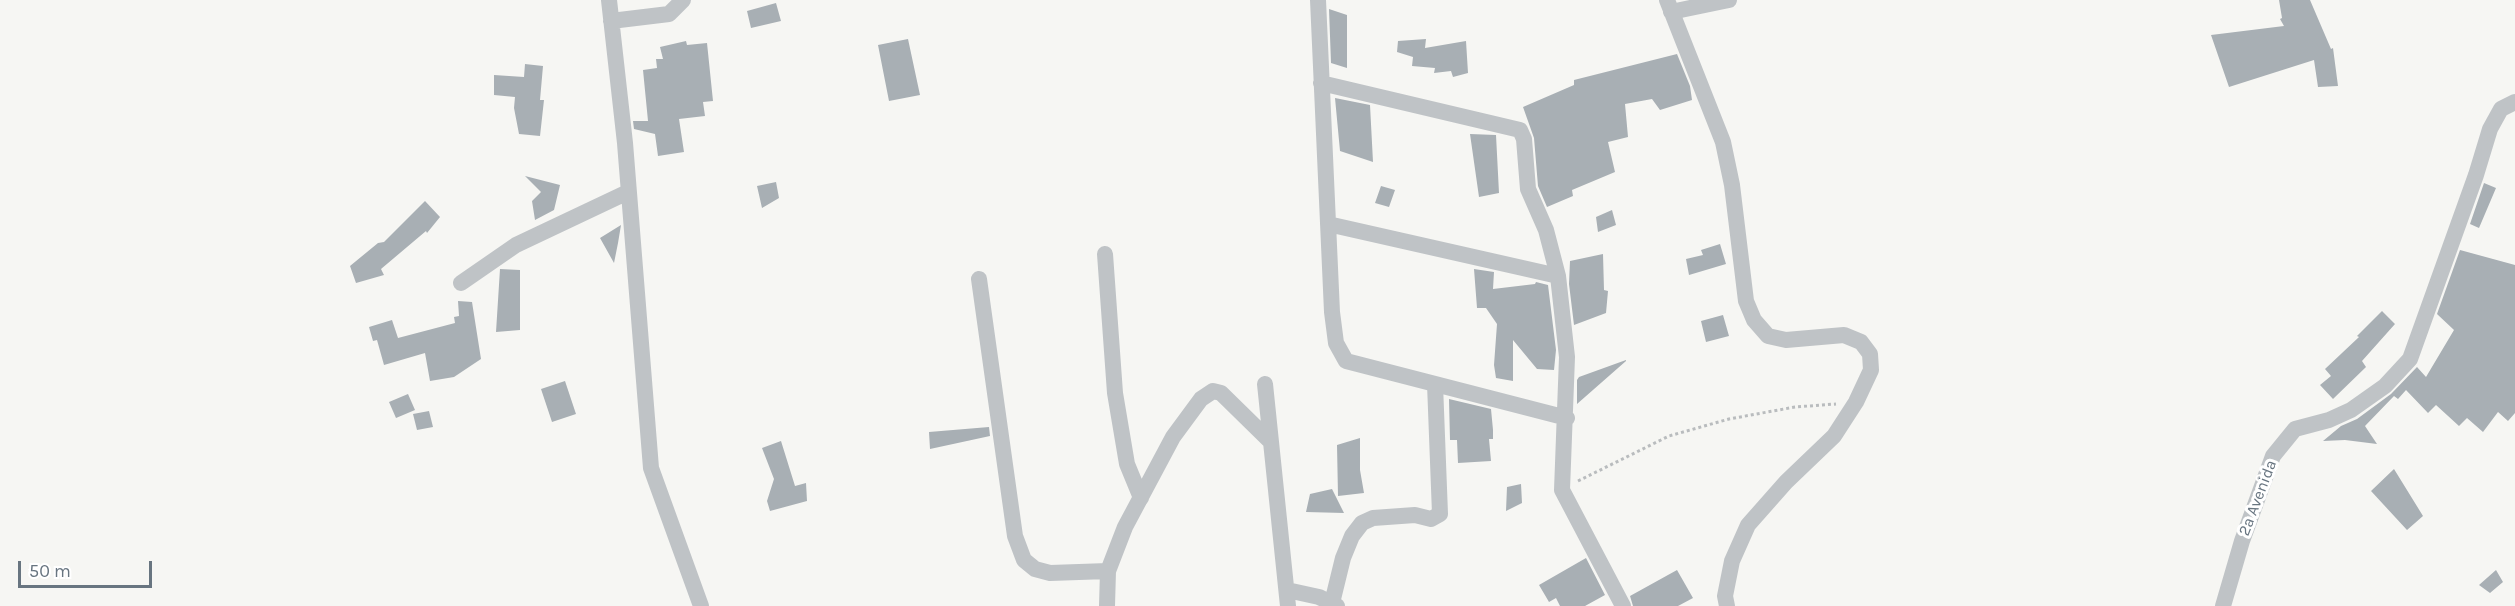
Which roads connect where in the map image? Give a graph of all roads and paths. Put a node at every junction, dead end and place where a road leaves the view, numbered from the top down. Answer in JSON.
{"nodes":[{"id":1,"x":609,"y":0,"type":"edge"},
{"id":2,"x":683,"y":0,"type":"edge"},
{"id":3,"x":1318,"y":0,"type":"edge"},
{"id":4,"x":1729,"y":0,"type":"edge"},
{"id":5,"x":1669,"y":6,"type":"edge"},
{"id":6,"x":611,"y":21,"type":"junction"},
{"id":7,"x":1321,"y":83,"type":"junction"},
{"id":8,"x":2515,"y":102,"type":"edge"},
{"id":9,"x":628,"y":192,"type":"junction"},
{"id":10,"x":1328,"y":224,"type":"junction"},
{"id":11,"x":1105,"y":254,"type":"dead end"},
{"id":12,"x":1558,"y":276,"type":"junction"},
{"id":13,"x":979,"y":279,"type":"dead end"},
{"id":14,"x":461,"y":283,"type":"dead end"},
{"id":15,"x":1265,"y":384,"type":"dead end"},
{"id":16,"x":1435,"y":384,"type":"junction"},
{"id":17,"x":1856,"y":402,"type":"junction"},
{"id":18,"x":1567,"y":418,"type":"junction"},
{"id":19,"x":1271,"y":442,"type":"junction"},
{"id":20,"x":1562,"y":490,"type":"junction"},
{"id":21,"x":1141,"y":498,"type":"junction"},
{"id":22,"x":1108,"y":570,"type":"junction"},
{"id":23,"x":1288,"y":598,"type":"edge"},
{"id":24,"x":1335,"y":604,"type":"edge"},
{"id":25,"x":701,"y":606,"type":"edge"},
{"id":26,"x":1107,"y":606,"type":"edge"},
{"id":27,"x":1623,"y":606,"type":"edge"},
{"id":28,"x":1727,"y":606,"type":"edge"},
{"id":29,"x":2223,"y":606,"type":"edge"}],
"edges":[{"from":1,"to":6,"type":"street"},
{"from":2,"to":6,"type":"street"},
{"from":3,"to":7,"type":"street"},
{"from":4,"to":5,"type":"street"},
{"from":5,"to":17,"type":"street"},
{"from":6,"to":9,"type":"street"},
{"from":7,"to":10,"type":"street"},
{"from":7,"to":12,"type":"street"},
{"from":8,"to":29,"type":"street","name":"2a Avenida"},
{"from":9,"to":14,"type":"street"},
{"from":9,"to":25,"type":"street"},
{"from":10,"to":12,"type":"street"},
{"from":10,"to":16,"type":"street"},
{"from":11,"to":21,"type":"street"},
{"from":12,"to":18,"type":"street"},
{"from":13,"to":22,"type":"street"},
{"from":15,"to":19,"type":"street"},
{"from":16,"to":18,"type":"street"},
{"from":16,"to":24,"type":"street"},
{"from":17,"to":20,"type":"path"},
{"from":17,"to":28,"type":"street"},
{"from":18,"to":20,"type":"street"},
{"from":19,"to":21,"type":"street"},
{"from":19,"to":23,"type":"street"},
{"from":20,"to":27,"type":"street"},
{"from":21,"to":22,"type":"street"},
{"from":22,"to":26,"type":"street"},
{"from":23,"to":24,"type":"street"}]}
